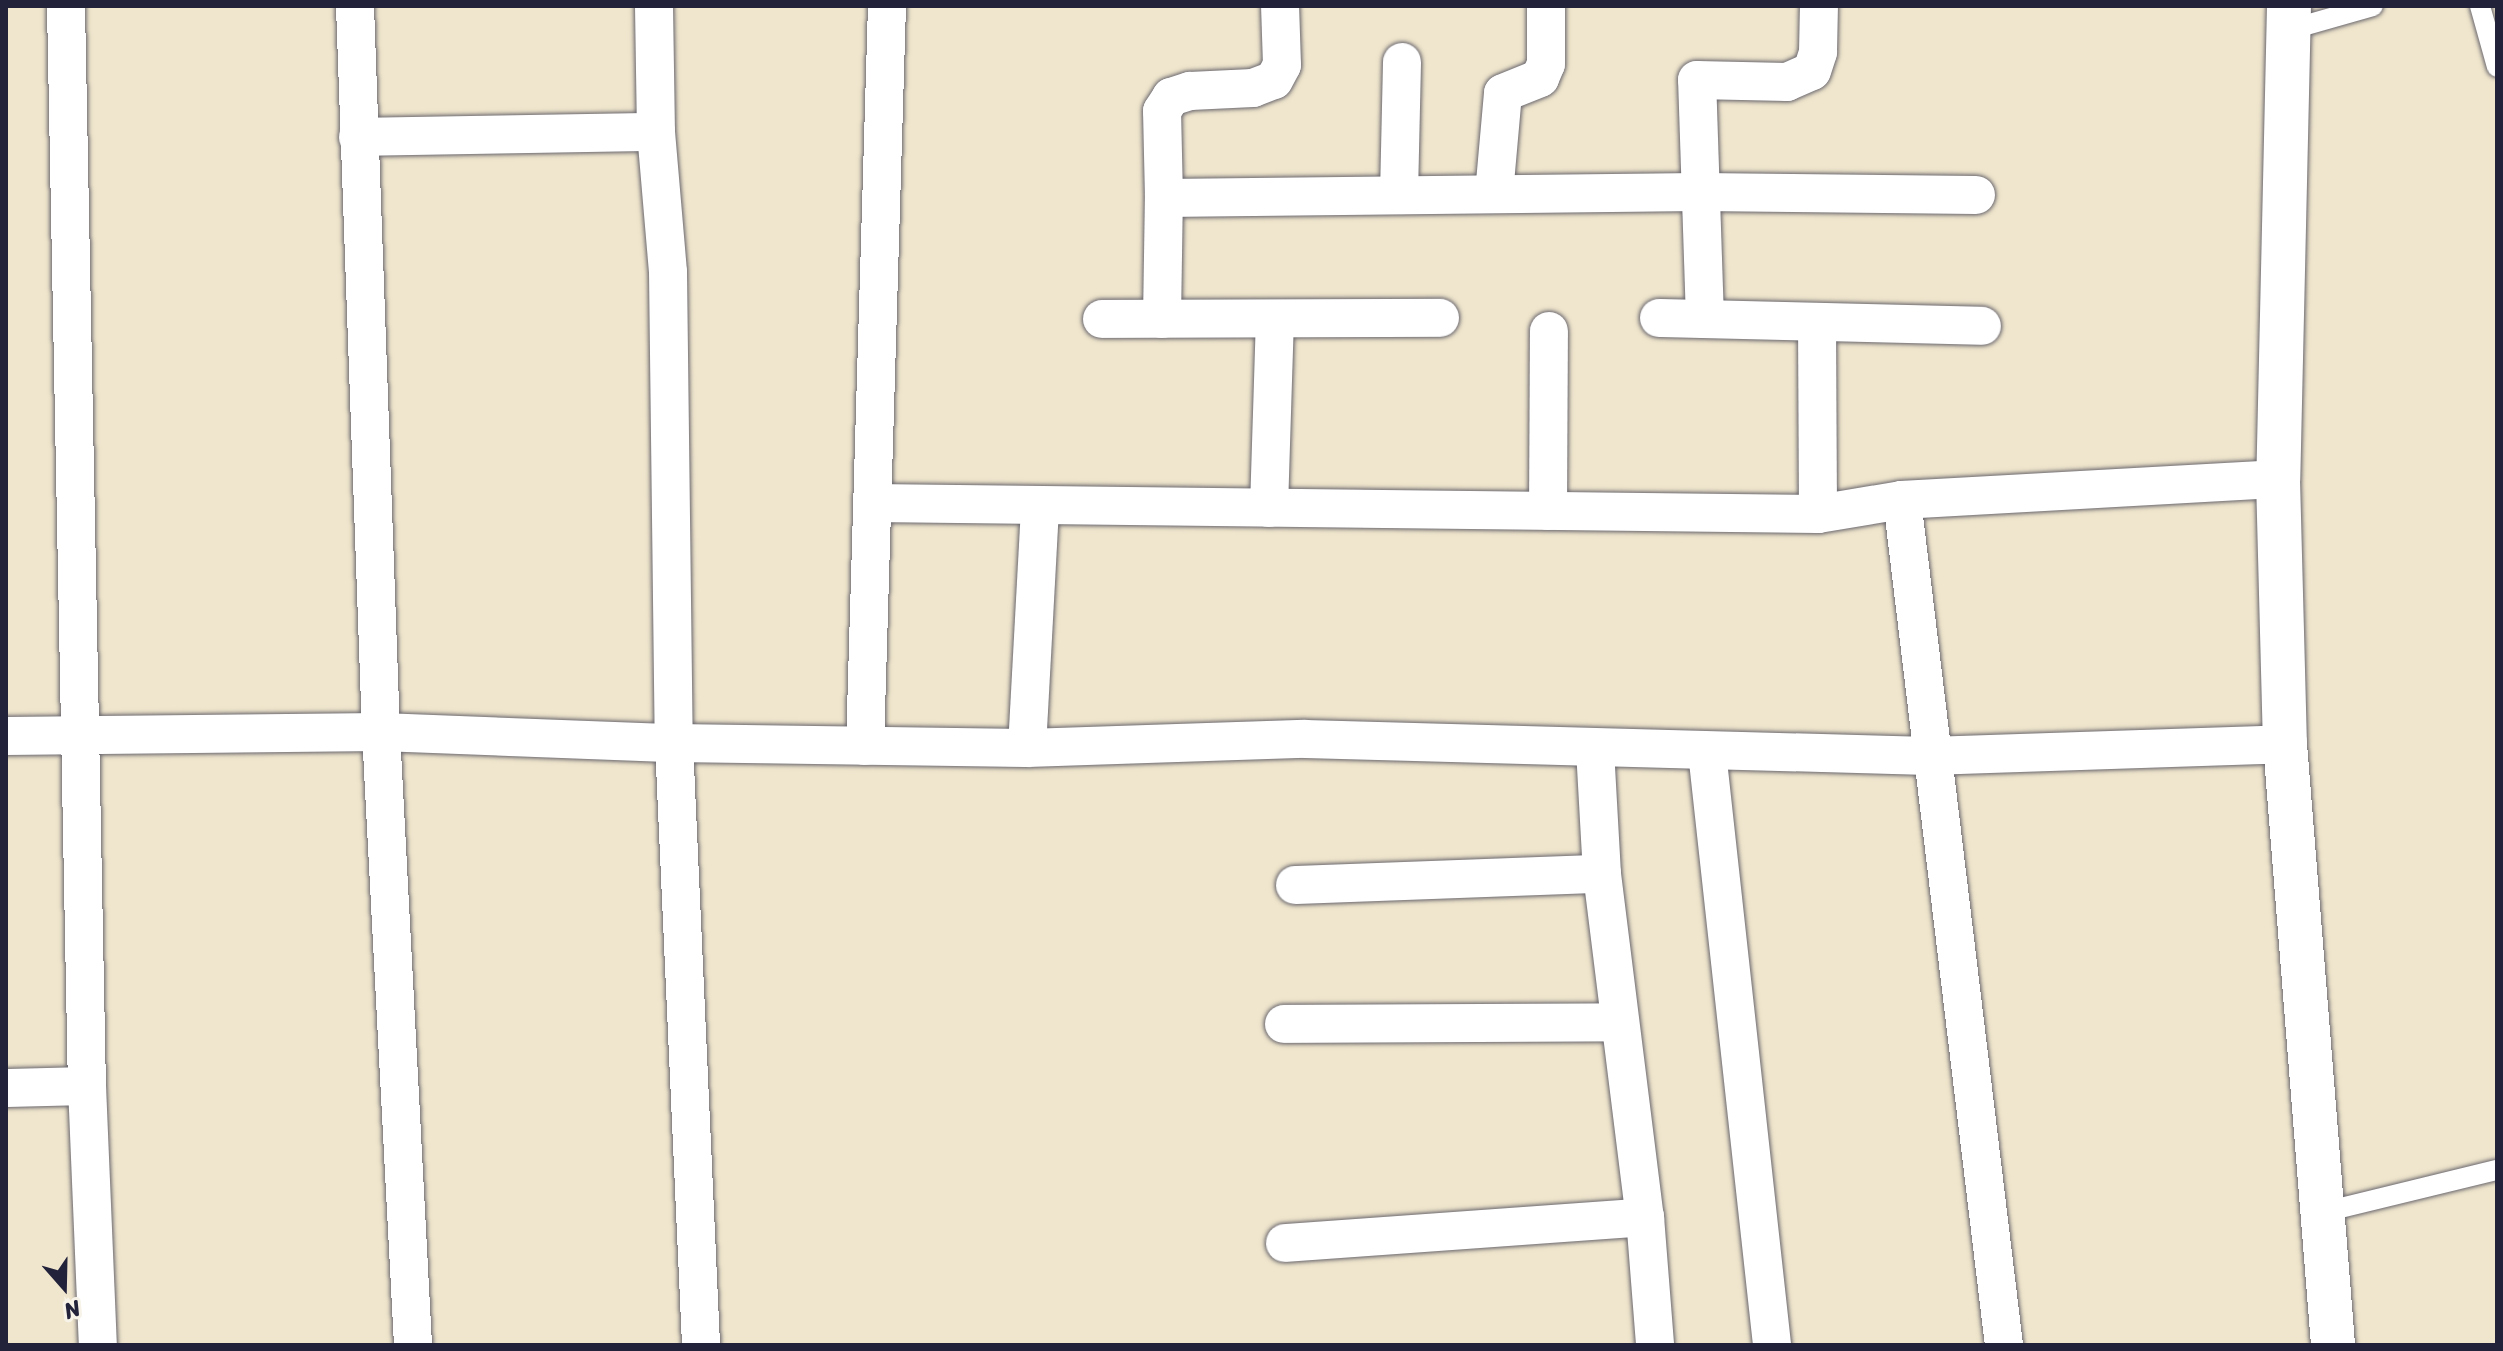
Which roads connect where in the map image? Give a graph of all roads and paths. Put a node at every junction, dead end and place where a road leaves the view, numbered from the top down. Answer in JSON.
{"nodes":[{"id":1,"x":66,"y":6,"type":"edge"},
{"id":2,"x":355,"y":6,"type":"edge"},
{"id":3,"x":654,"y":6,"type":"edge"},
{"id":4,"x":887,"y":6,"type":"edge"},
{"id":5,"x":1280,"y":6,"type":"edge"},
{"id":6,"x":1546,"y":6,"type":"edge"},
{"id":7,"x":1819,"y":6,"type":"edge"},
{"id":8,"x":2373,"y":6,"type":"edge"},
{"id":9,"x":2480,"y":6,"type":"edge"},
{"id":10,"x":2289,"y":18,"type":"edge"},
{"id":11,"x":1402,"y":62,"type":"dead end"},
{"id":12,"x":2497,"y":67,"type":"edge"},
{"id":13,"x":656,"y":132,"type":"junction"},
{"id":14,"x":358,"y":137,"type":"junction"},
{"id":15,"x":1700,"y":192,"type":"junction"},
{"id":16,"x":1494,"y":194,"type":"junction"},
{"id":17,"x":1399,"y":195,"type":"junction"},
{"id":18,"x":1976,"y":195,"type":"dead end"},
{"id":19,"x":1164,"y":198,"type":"junction"},
{"id":20,"x":1440,"y":318,"type":"dead end"},
{"id":21,"x":1659,"y":318,"type":"dead end"},
{"id":22,"x":1102,"y":319,"type":"dead end"},
{"id":23,"x":1162,"y":319,"type":"junction"},
{"id":24,"x":1275,"y":319,"type":"junction"},
{"id":25,"x":1705,"y":319,"type":"junction"},
{"id":26,"x":1817,"y":322,"type":"junction"},
{"id":27,"x":1982,"y":326,"type":"dead end"},
{"id":28,"x":1549,"y":331,"type":"dead end"},
{"id":29,"x":2278,"y":479,"type":"junction"},
{"id":30,"x":1902,"y":500,"type":"junction"},
{"id":31,"x":872,"y":503,"type":"junction"},
{"id":32,"x":1040,"y":505,"type":"junction"},
{"id":33,"x":1269,"y":508,"type":"junction"},
{"id":34,"x":1548,"y":511,"type":"junction"},
{"id":35,"x":1818,"y":514,"type":"junction"},
{"id":36,"x":381,"y":732,"type":"junction"},
{"id":37,"x":6,"y":736,"type":"edge"},
{"id":38,"x":82,"y":739,"type":"junction"},
{"id":39,"x":674,"y":743,"type":"junction"},
{"id":40,"x":2285,"y":744,"type":"junction"},
{"id":41,"x":865,"y":746,"type":"junction"},
{"id":42,"x":1027,"y":748,"type":"junction"},
{"id":43,"x":1595,"y":749,"type":"junction"},
{"id":44,"x":1707,"y":752,"type":"junction"},
{"id":45,"x":1929,"y":756,"type":"junction"},
{"id":46,"x":1602,"y":874,"type":"junction"},
{"id":47,"x":1295,"y":885,"type":"dead end"},
{"id":48,"x":1619,"y":1022,"type":"junction"},
{"id":49,"x":1284,"y":1024,"type":"dead end"},
{"id":50,"x":87,"y":1086,"type":"junction"},
{"id":51,"x":6,"y":1088,"type":"edge"},
{"id":52,"x":2497,"y":1170,"type":"edge"},
{"id":53,"x":2320,"y":1213,"type":"junction"},
{"id":54,"x":1645,"y":1217,"type":"junction"},
{"id":55,"x":1285,"y":1243,"type":"dead end"},
{"id":56,"x":98,"y":1345,"type":"edge"},
{"id":57,"x":413,"y":1345,"type":"edge"},
{"id":58,"x":701,"y":1345,"type":"edge"},
{"id":59,"x":1655,"y":1345,"type":"edge"},
{"id":60,"x":1772,"y":1345,"type":"edge"},
{"id":61,"x":2004,"y":1345,"type":"edge"},
{"id":62,"x":2333,"y":1345,"type":"edge"}],
"edges":[{"from":1,"to":38,"type":"street"},
{"from":2,"to":14,"type":"street"},
{"from":3,"to":13,"type":"street"},
{"from":4,"to":31,"type":"street"},
{"from":5,"to":19,"type":"street"},
{"from":6,"to":16,"type":"street"},
{"from":7,"to":15,"type":"street"},
{"from":8,"to":10,"type":"lane"},
{"from":9,"to":12,"type":"lane"},
{"from":10,"to":29,"type":"street"},
{"from":11,"to":17,"type":"street"},
{"from":13,"to":14,"type":"street"},
{"from":13,"to":39,"type":"street"},
{"from":14,"to":36,"type":"street"},
{"from":15,"to":16,"type":"street"},
{"from":15,"to":18,"type":"street"},
{"from":15,"to":25,"type":"street"},
{"from":16,"to":17,"type":"street"},
{"from":17,"to":19,"type":"street"},
{"from":19,"to":23,"type":"street"},
{"from":20,"to":24,"type":"street"},
{"from":21,"to":25,"type":"street"},
{"from":22,"to":23,"type":"street"},
{"from":23,"to":24,"type":"street"},
{"from":24,"to":33,"type":"street"},
{"from":25,"to":26,"type":"street"},
{"from":26,"to":27,"type":"street"},
{"from":26,"to":35,"type":"street"},
{"from":28,"to":34,"type":"street"},
{"from":29,"to":30,"type":"street"},
{"from":29,"to":40,"type":"street"},
{"from":30,"to":35,"type":"street"},
{"from":30,"to":45,"type":"street"},
{"from":31,"to":32,"type":"street"},
{"from":31,"to":41,"type":"street"},
{"from":32,"to":33,"type":"street"},
{"from":32,"to":42,"type":"street"},
{"from":33,"to":34,"type":"street"},
{"from":34,"to":35,"type":"street"},
{"from":36,"to":38,"type":"street"},
{"from":36,"to":39,"type":"street"},
{"from":36,"to":57,"type":"street"},
{"from":37,"to":38,"type":"street"},
{"from":38,"to":50,"type":"street"},
{"from":39,"to":41,"type":"street"},
{"from":39,"to":58,"type":"street"},
{"from":40,"to":45,"type":"street"},
{"from":40,"to":53,"type":"street"},
{"from":41,"to":42,"type":"street"},
{"from":42,"to":43,"type":"street"},
{"from":43,"to":44,"type":"street"},
{"from":43,"to":46,"type":"street"},
{"from":44,"to":45,"type":"street"},
{"from":44,"to":60,"type":"street"},
{"from":45,"to":61,"type":"street"},
{"from":46,"to":47,"type":"street"},
{"from":46,"to":48,"type":"street"},
{"from":48,"to":49,"type":"street"},
{"from":48,"to":54,"type":"street"},
{"from":50,"to":51,"type":"street"},
{"from":50,"to":56,"type":"street"},
{"from":52,"to":53,"type":"lane"},
{"from":53,"to":62,"type":"street"},
{"from":54,"to":55,"type":"street"},
{"from":54,"to":59,"type":"street"}]}
